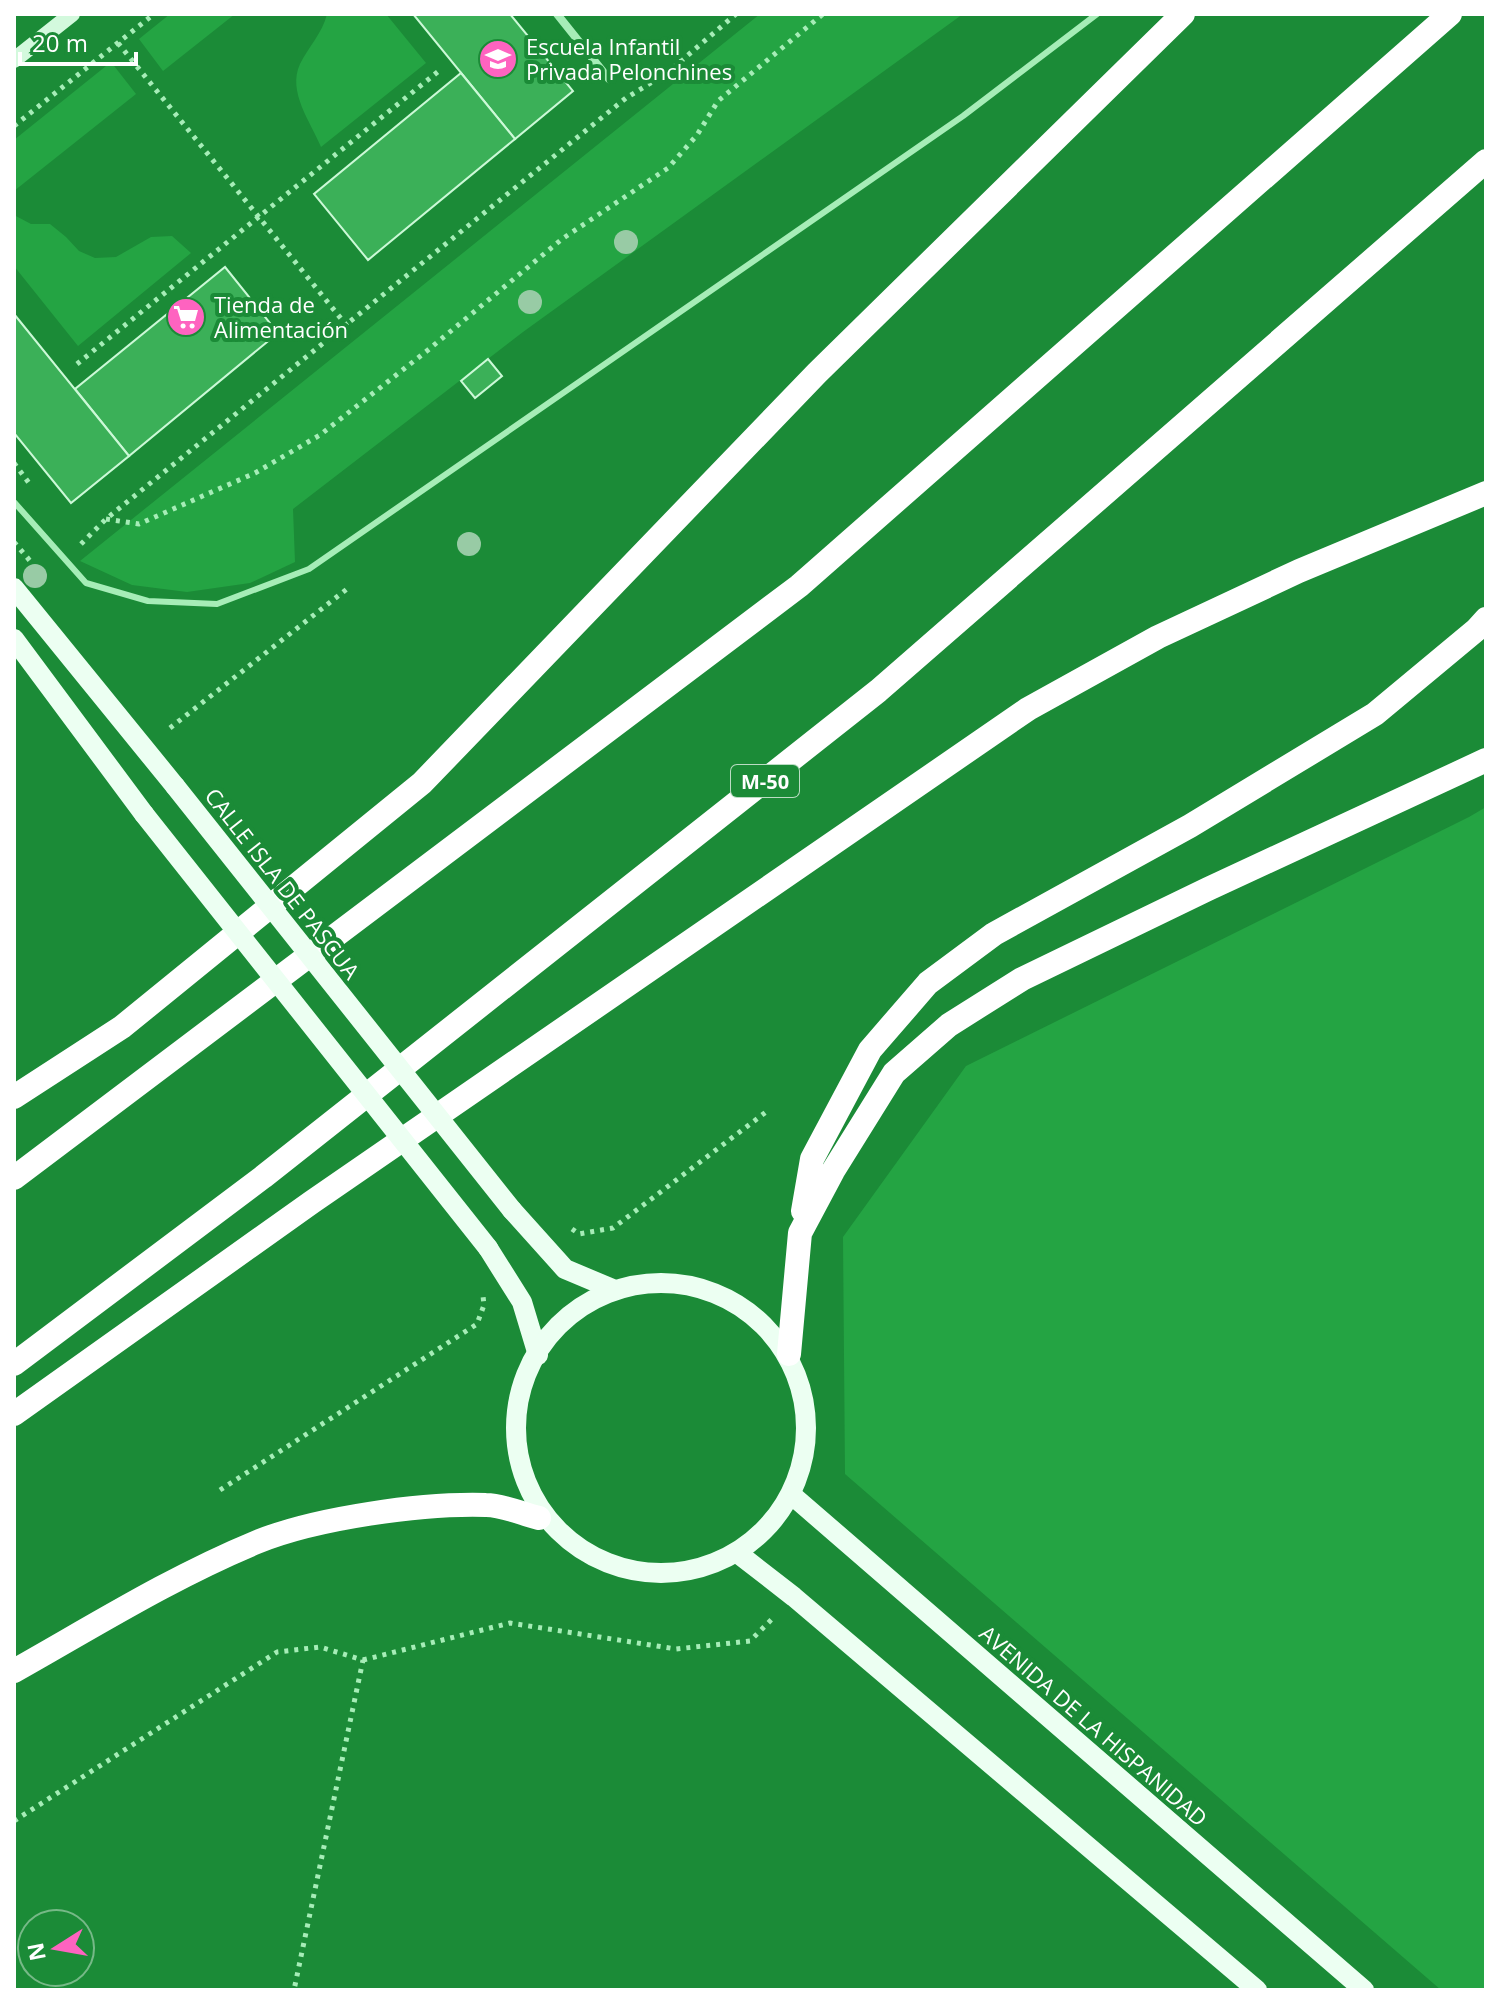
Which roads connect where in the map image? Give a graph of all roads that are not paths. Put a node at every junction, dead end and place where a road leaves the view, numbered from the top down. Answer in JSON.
{"nodes":[{"id":1,"x":72,"y":14,"type":"edge"},
{"id":2,"x":557,"y":14,"type":"edge"},
{"id":3,"x":1097,"y":14,"type":"edge"},
{"id":4,"x":1183,"y":14,"type":"edge"},
{"id":5,"x":1450,"y":14,"type":"edge"},
{"id":6,"x":14,"y":60,"type":"edge"},
{"id":7,"x":609,"y":79,"type":"dead end"},
{"id":8,"x":1486,"y":161,"type":"edge"},
{"id":9,"x":1486,"y":493,"type":"edge"},
{"id":10,"x":14,"y":502,"type":"edge"},
{"id":11,"x":14,"y":588,"type":"edge"},
{"id":12,"x":1486,"y":619,"type":"edge"},
{"id":13,"x":14,"y":639,"type":"edge"},
{"id":14,"x":1486,"y":760,"type":"edge"},
{"id":15,"x":14,"y":1097,"type":"edge"},
{"id":16,"x":14,"y":1178,"type":"edge"},
{"id":17,"x":800,"y":1233,"type":"junction"},
{"id":18,"x":615,"y":1290,"type":"junction"},
{"id":19,"x":789,"y":1354,"type":"junction"},
{"id":20,"x":538,"y":1355,"type":"junction"},
{"id":21,"x":14,"y":1364,"type":"edge"},
{"id":22,"x":14,"y":1414,"type":"edge"},
{"id":23,"x":793,"y":1496,"type":"junction"},
{"id":24,"x":539,"y":1518,"type":"junction"},
{"id":25,"x":740,"y":1555,"type":"junction"},
{"id":26,"x":14,"y":1671,"type":"edge"},
{"id":27,"x":1257,"y":1990,"type":"edge"},
{"id":28,"x":1364,"y":1990,"type":"edge"}],
"edges":[{"from":1,"to":6,"type":"street"},
{"from":2,"to":7,"type":"street"},
{"from":3,"to":10,"type":"lane"},
{"from":4,"to":15,"type":"highway"},
{"from":5,"to":16,"type":"highway"},
{"from":8,"to":21,"type":"highway","number":"M-50"},
{"from":9,"to":22,"type":"highway"},
{"from":11,"to":18,"type":"main road","name":"CALLE ISLA DE PASCUA","bridge":true},
{"from":12,"to":17,"type":"highway"},
{"from":13,"to":20,"type":"main road","bridge":true},
{"from":14,"to":17,"type":"highway"},
{"from":17,"to":19,"type":"highway"},
{"from":18,"to":19,"type":"main road"},
{"from":18,"to":20,"type":"main road"},
{"from":19,"to":23,"type":"main road"},
{"from":20,"to":24,"type":"main road"},
{"from":23,"to":25,"type":"main road"},
{"from":23,"to":28,"type":"main road","name":"AVENIDA DE LA HISPANIDAD"},
{"from":24,"to":25,"type":"main road"},
{"from":24,"to":26,"type":"highway"},
{"from":25,"to":27,"type":"main road"}]}
